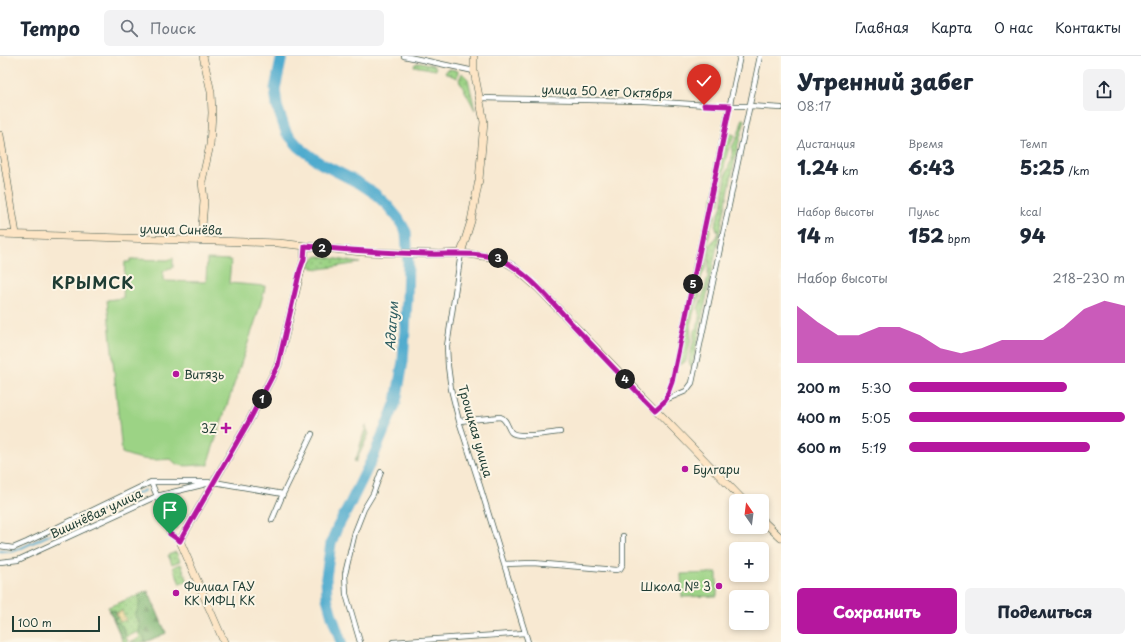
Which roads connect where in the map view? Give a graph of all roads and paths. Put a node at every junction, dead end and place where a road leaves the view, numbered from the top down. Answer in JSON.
{"nodes":[{"id":1,"x":203,"y":56,"type":"edge"},
{"id":2,"x":404,"y":56,"type":"edge"},
{"id":3,"x":474,"y":56,"type":"edge"},
{"id":4,"x":740,"y":56,"type":"edge"},
{"id":5,"x":760,"y":56,"type":"edge"},
{"id":6,"x":474,"y":71,"type":"junction"},
{"id":7,"x":480,"y":98,"type":"junction"},
{"id":8,"x":730,"y":106,"type":"junction"},
{"id":9,"x":750,"y":106,"type":"junction"},
{"id":10,"x":781,"y":108,"type":"edge"},
{"id":11,"x":0,"y":135,"type":"edge"},
{"id":12,"x":0,"y":234,"type":"edge"},
{"id":13,"x":16,"y":234,"type":"junction"},
{"id":14,"x":201,"y":240,"type":"junction"},
{"id":15,"x":305,"y":246,"type":"junction"},
{"id":16,"x":461,"y":253,"type":"junction"},
{"id":17,"x":665,"y":400,"type":"junction"},
{"id":18,"x":655,"y":410,"type":"junction"},
{"id":19,"x":459,"y":421,"type":"junction"},
{"id":20,"x":560,"y":432,"type":"dead end"},
{"id":21,"x":312,"y":434,"type":"dead end"},
{"id":22,"x":381,"y":472,"type":"dead end"},
{"id":23,"x":151,"y":482,"type":"junction"},
{"id":24,"x":214,"y":482,"type":"junction"},
{"id":25,"x":282,"y":494,"type":"junction"},
{"id":26,"x":737,"y":494,"type":"edge"},
{"id":27,"x":157,"y":496,"type":"junction"},
{"id":28,"x":272,"y":520,"type":"dead end"},
{"id":29,"x":769,"y":527,"type":"edge"},
{"id":30,"x":623,"y":536,"type":"dead end"},
{"id":31,"x":781,"y":538,"type":"edge"},
{"id":32,"x":180,"y":541,"type":"junction"},
{"id":33,"x":0,"y":546,"type":"edge"},
{"id":34,"x":1,"y":563,"type":"edge"},
{"id":35,"x":504,"y":564,"type":"junction"},
{"id":36,"x":525,"y":633,"type":"junction"},
{"id":37,"x":224,"y":642,"type":"edge"},
{"id":38,"x":360,"y":642,"type":"edge"},
{"id":39,"x":394,"y":642,"type":"edge"},
{"id":40,"x":528,"y":642,"type":"edge"}],
"edges":[{"from":1,"to":14,"type":"main road"},
{"from":2,"to":6,"type":"street"},
{"from":3,"to":6,"type":"main road","name":"Троицкая улица"},
{"from":4,"to":8,"type":"street"},
{"from":5,"to":9,"type":"street"},
{"from":6,"to":7,"type":"main road","name":"Троицкая улица"},
{"from":7,"to":8,"type":"street","name":"улица 50 лет Октября"},
{"from":7,"to":16,"type":"main road","name":"Троицкая улица"},
{"from":8,"to":9,"type":"street","name":"улица 50 лет Октября"},
{"from":8,"to":17,"type":"street"},
{"from":9,"to":10,"type":"street","name":"улица 50 лет Октября"},
{"from":9,"to":17,"type":"street"},
{"from":11,"to":13,"type":"main road"},
{"from":12,"to":13,"type":"main road","name":"улица Синёва"},
{"from":13,"to":14,"type":"main road","name":"улица Синёва"},
{"from":14,"to":15,"type":"main road","name":"улица Синёва"},
{"from":15,"to":16,"type":"main road","name":"улица Синёва"},
{"from":15,"to":24,"type":"main road"},
{"from":16,"to":18,"type":"main road","name":"улица Синёва"},
{"from":16,"to":19,"type":"street","name":"Троицкая улица"},
{"from":17,"to":18,"type":"street"},
{"from":18,"to":26,"type":"main road","name":"улица Синёва"},
{"from":19,"to":20,"type":"street"},
{"from":19,"to":35,"type":"street","name":"Троицкая улица"},
{"from":21,"to":25,"type":"street"},
{"from":22,"to":38,"type":"street"},
{"from":23,"to":24,"type":"street","name":"Вишнёвая улица"},
{"from":23,"to":27,"type":"street"},
{"from":23,"to":33,"type":"street","name":"Вишнёвая улица"},
{"from":24,"to":25,"type":"street"},
{"from":24,"to":27,"type":"street","name":"Вишнёвая улица"},
{"from":24,"to":32,"type":"main road"},
{"from":25,"to":28,"type":"street"},
{"from":27,"to":32,"type":"street"},
{"from":27,"to":34,"type":"street","name":"Вишнёвая улица"},
{"from":29,"to":31,"type":"main road"},
{"from":30,"to":35,"type":"street"},
{"from":32,"to":37,"type":"main road"},
{"from":35,"to":36,"type":"street","name":"Троицкая улица"},
{"from":36,"to":39,"type":"street"},
{"from":36,"to":40,"type":"street","name":"Троицкая улица"}]}
